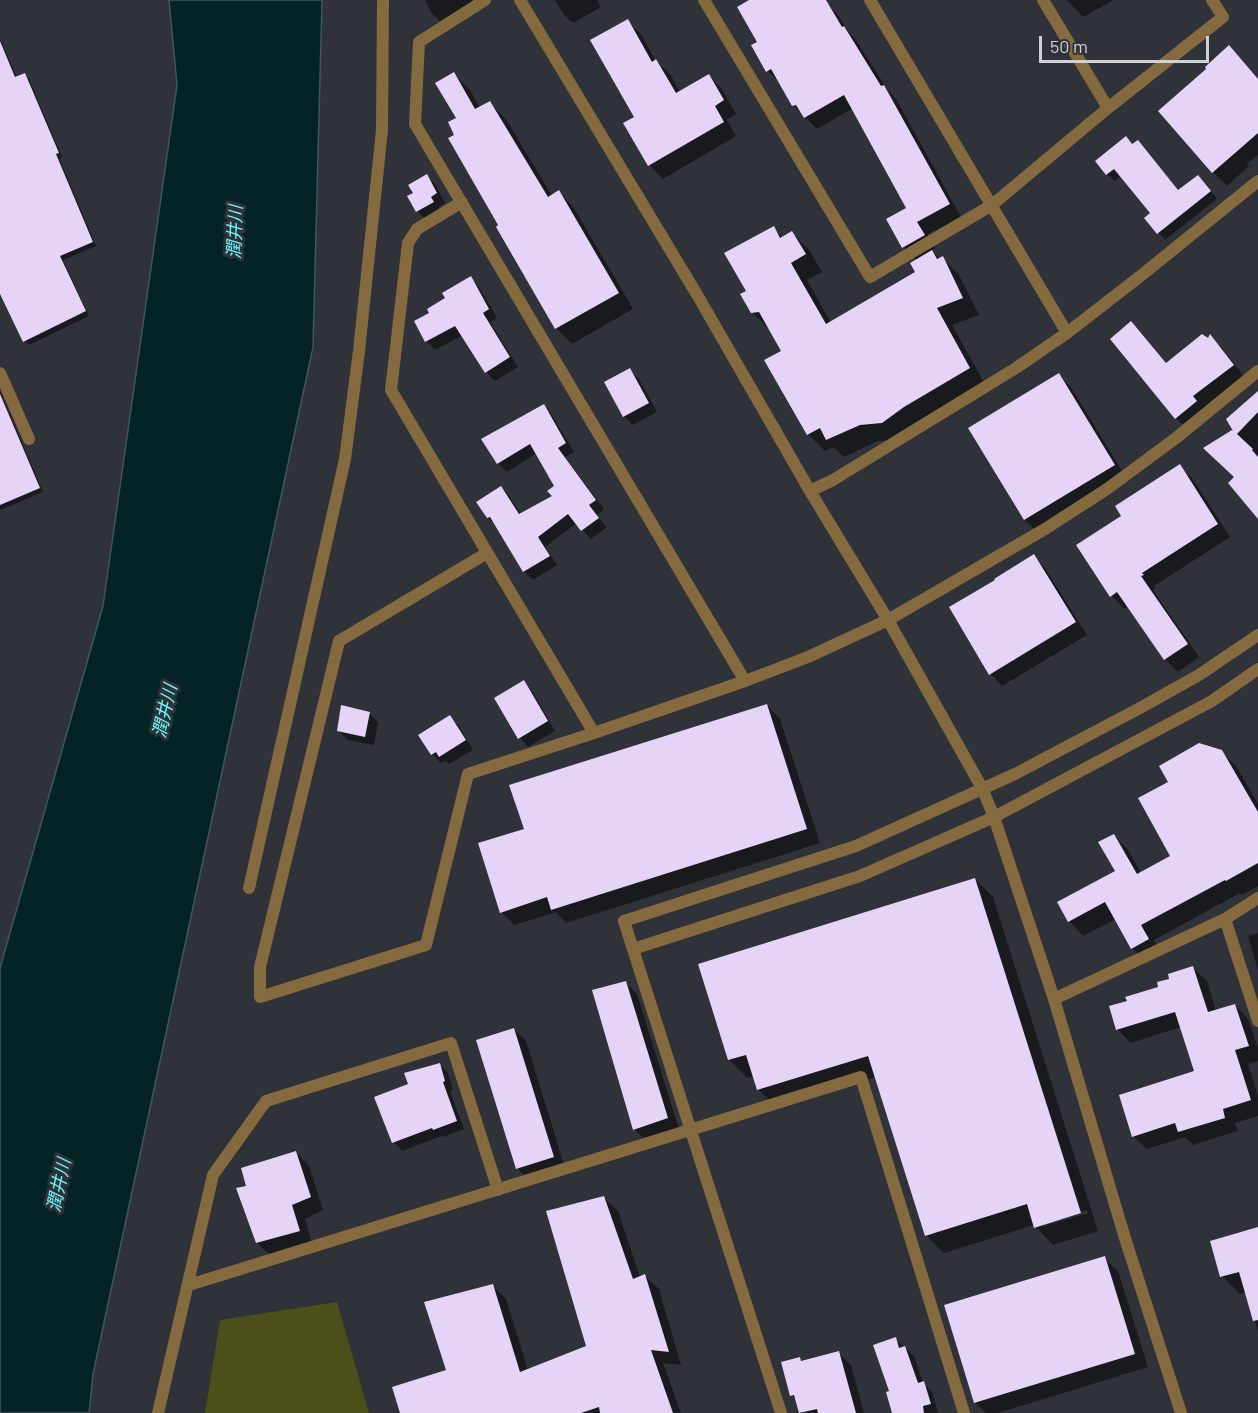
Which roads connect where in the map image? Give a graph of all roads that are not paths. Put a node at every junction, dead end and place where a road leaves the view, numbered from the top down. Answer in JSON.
{"nodes":[{"id":1,"x":383,"y":0,"type":"edge"},
{"id":2,"x":485,"y":0,"type":"edge"},
{"id":3,"x":520,"y":0,"type":"edge"},
{"id":4,"x":704,"y":0,"type":"edge"},
{"id":5,"x":870,"y":0,"type":"edge"},
{"id":6,"x":1043,"y":0,"type":"edge"},
{"id":7,"x":1212,"y":0,"type":"edge"},
{"id":8,"x":1108,"y":108,"type":"junction"},
{"id":9,"x":1258,"y":181,"type":"edge"},
{"id":10,"x":462,"y":202,"type":"junction"},
{"id":11,"x":992,"y":205,"type":"junction"},
{"id":12,"x":1067,"y":333,"type":"junction"},
{"id":13,"x":1258,"y":371,"type":"edge"},
{"id":14,"x":0,"y":373,"type":"edge"},
{"id":15,"x":29,"y":439,"type":"dead end"},
{"id":16,"x":810,"y":491,"type":"junction"},
{"id":17,"x":487,"y":553,"type":"junction"},
{"id":18,"x":888,"y":620,"type":"junction"},
{"id":19,"x":1258,"y":635,"type":"edge"},
{"id":20,"x":1258,"y":669,"type":"edge"},
{"id":21,"x":745,"y":681,"type":"junction"},
{"id":22,"x":594,"y":733,"type":"junction"},
{"id":23,"x":982,"y":788,"type":"junction"},
{"id":24,"x":994,"y":817,"type":"junction"},
{"id":25,"x":249,"y":888,"type":"dead end"},
{"id":26,"x":1258,"y":898,"type":"edge"},
{"id":27,"x":1225,"y":919,"type":"junction"},
{"id":28,"x":633,"y":949,"type":"junction"},
{"id":29,"x":1054,"y":999,"type":"junction"},
{"id":30,"x":1258,"y":1021,"type":"edge"},
{"id":31,"x":691,"y":1129,"type":"junction"},
{"id":32,"x":498,"y":1190,"type":"junction"},
{"id":33,"x":189,"y":1285,"type":"junction"},
{"id":34,"x":158,"y":1413,"type":"edge"},
{"id":35,"x":781,"y":1413,"type":"edge"},
{"id":36,"x":964,"y":1413,"type":"edge"},
{"id":37,"x":1181,"y":1413,"type":"edge"}],
"edges":[{"from":1,"to":25,"type":"street"},
{"from":2,"to":10,"type":"street"},
{"from":3,"to":16,"type":"street"},
{"from":4,"to":11,"type":"street"},
{"from":5,"to":11,"type":"street"},
{"from":6,"to":8,"type":"street"},
{"from":7,"to":8,"type":"street"},
{"from":8,"to":11,"type":"street"},
{"from":9,"to":12,"type":"street"},
{"from":10,"to":17,"type":"street"},
{"from":10,"to":21,"type":"street"},
{"from":11,"to":12,"type":"street"},
{"from":12,"to":16,"type":"street"},
{"from":13,"to":18,"type":"street"},
{"from":14,"to":15,"type":"street"},
{"from":16,"to":18,"type":"street"},
{"from":17,"to":22,"type":"street"},
{"from":17,"to":22,"type":"street"},
{"from":18,"to":21,"type":"street"},
{"from":18,"to":23,"type":"street"},
{"from":19,"to":23,"type":"street"},
{"from":20,"to":24,"type":"street"},
{"from":21,"to":22,"type":"street"},
{"from":23,"to":24,"type":"street"},
{"from":23,"to":28,"type":"street"},
{"from":24,"to":28,"type":"street"},
{"from":24,"to":29,"type":"street"},
{"from":26,"to":27,"type":"street"},
{"from":27,"to":29,"type":"street"},
{"from":27,"to":30,"type":"street"},
{"from":28,"to":31,"type":"street"},
{"from":29,"to":37,"type":"street"},
{"from":31,"to":32,"type":"street"},
{"from":31,"to":35,"type":"street"},
{"from":31,"to":36,"type":"street"},
{"from":32,"to":33,"type":"street"},
{"from":32,"to":33,"type":"street"},
{"from":33,"to":34,"type":"street"}]}
